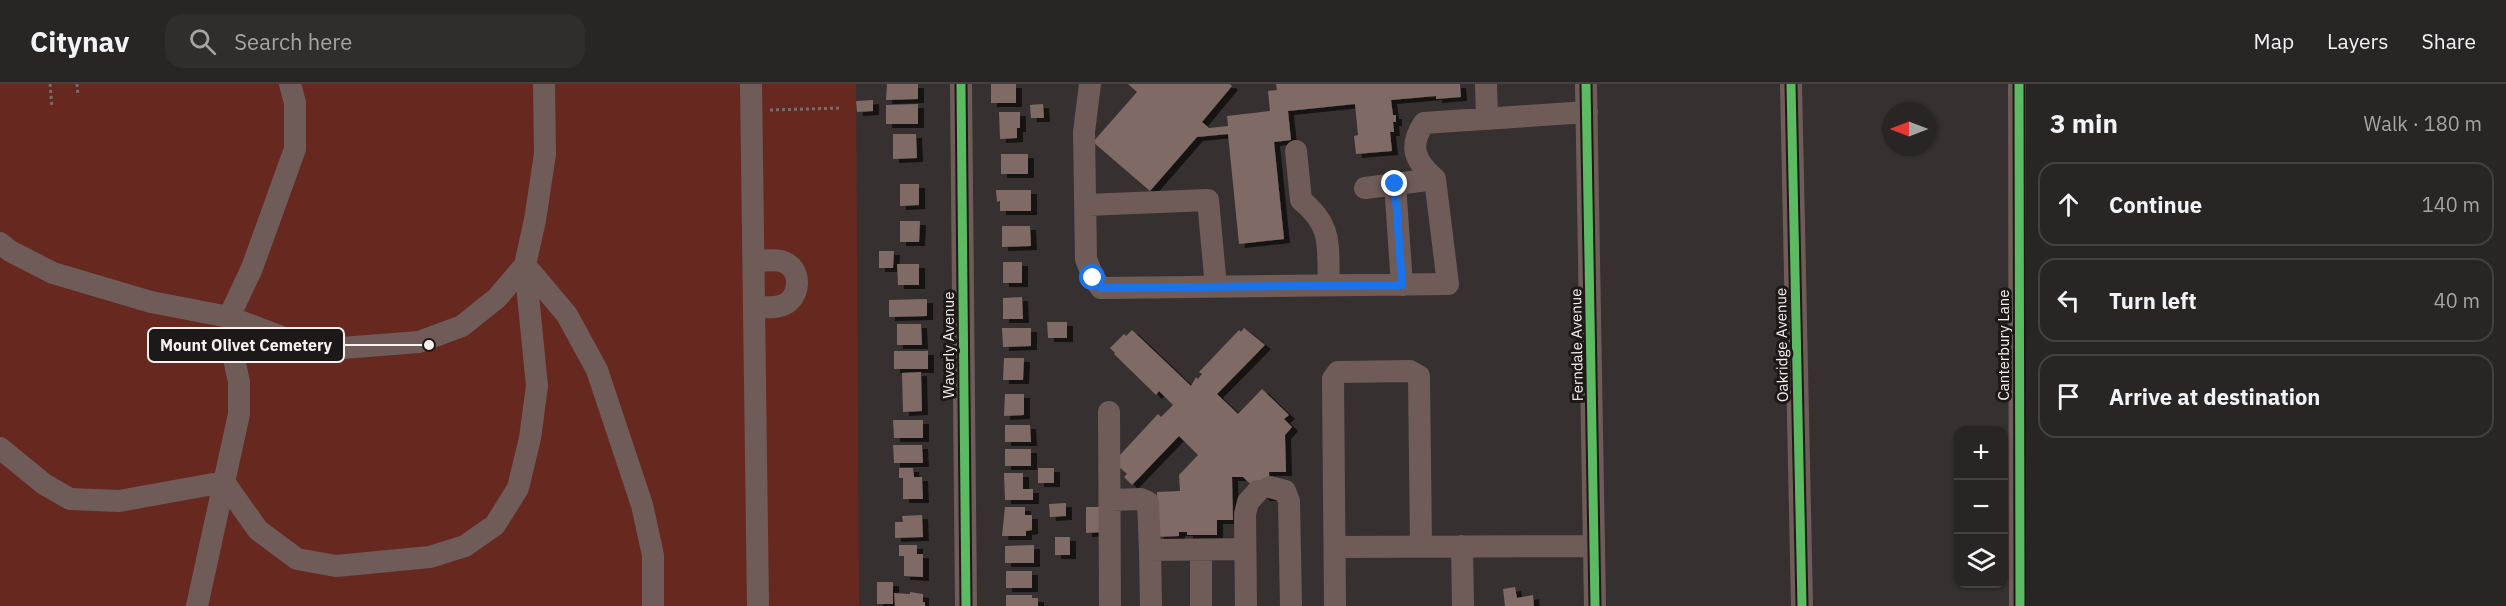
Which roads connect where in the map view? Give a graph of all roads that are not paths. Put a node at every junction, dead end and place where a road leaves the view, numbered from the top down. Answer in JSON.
{"nodes":[{"id":1,"x":290,"y":84,"type":"edge"},
{"id":2,"x":544,"y":84,"type":"edge"},
{"id":3,"x":751,"y":84,"type":"edge"},
{"id":4,"x":961,"y":84,"type":"edge"},
{"id":5,"x":1090,"y":84,"type":"edge"},
{"id":6,"x":1486,"y":84,"type":"edge"},
{"id":7,"x":1586,"y":84,"type":"edge"},
{"id":8,"x":1791,"y":84,"type":"edge"},
{"id":9,"x":2019,"y":84,"type":"edge"},
{"id":10,"x":1587,"y":112,"type":"junction"},
{"id":11,"x":1487,"y":117,"type":"junction"},
{"id":12,"x":1296,"y":151,"type":"dead end"},
{"id":13,"x":1435,"y":179,"type":"junction"},
{"id":14,"x":1395,"y":184,"type":"junction"},
{"id":15,"x":1365,"y":188,"type":"dead end"},
{"id":16,"x":1086,"y":205,"type":"junction"},
{"id":17,"x":0,"y":243,"type":"edge"},
{"id":18,"x":754,"y":261,"type":"junction"},
{"id":19,"x":525,"y":265,"type":"junction"},
{"id":20,"x":1329,"y":285,"type":"junction"},
{"id":21,"x":1402,"y":285,"type":"junction"},
{"id":22,"x":1216,"y":286,"type":"junction"},
{"id":23,"x":754,"y":307,"type":"junction"},
{"id":24,"x":229,"y":317,"type":"junction"},
{"id":25,"x":1109,"y":412,"type":"dead end"},
{"id":26,"x":0,"y":448,"type":"edge"},
{"id":27,"x":224,"y":482,"type":"junction"},
{"id":28,"x":1110,"y":500,"type":"junction"},
{"id":29,"x":1420,"y":546,"type":"junction"},
{"id":30,"x":1462,"y":546,"type":"junction"},
{"id":31,"x":1594,"y":546,"type":"junction"},
{"id":32,"x":1335,"y":547,"type":"junction"},
{"id":33,"x":1245,"y":549,"type":"junction"},
{"id":34,"x":1150,"y":550,"type":"junction"},
{"id":35,"x":1201,"y":550,"type":"junction"},
{"id":36,"x":197,"y":606,"type":"edge"},
{"id":37,"x":653,"y":606,"type":"edge"},
{"id":38,"x":758,"y":606,"type":"edge"},
{"id":39,"x":966,"y":606,"type":"edge"},
{"id":40,"x":1110,"y":606,"type":"edge"},
{"id":41,"x":1150,"y":606,"type":"edge"},
{"id":42,"x":1201,"y":606,"type":"edge"},
{"id":43,"x":1246,"y":606,"type":"edge"},
{"id":44,"x":1291,"y":606,"type":"edge"},
{"id":45,"x":1335,"y":606,"type":"edge"},
{"id":46,"x":1463,"y":606,"type":"edge"},
{"id":47,"x":1595,"y":606,"type":"edge"},
{"id":48,"x":1803,"y":606,"type":"edge"},
{"id":49,"x":2020,"y":606,"type":"edge"}],
"edges":[{"from":1,"to":24,"type":"street"},
{"from":2,"to":19,"type":"street"},
{"from":3,"to":18,"type":"street"},
{"from":4,"to":39,"type":"street","name":"Waverly Avenue"},
{"from":5,"to":16,"type":"street"},
{"from":6,"to":11,"type":"street"},
{"from":7,"to":10,"type":"street","name":"Ferndale Avenue"},
{"from":8,"to":48,"type":"street","name":"Oakridge Avenue"},
{"from":9,"to":49,"type":"street","name":"Canterbury Lane"},
{"from":10,"to":11,"type":"street"},
{"from":10,"to":31,"type":"street","name":"Ferndale Avenue"},
{"from":11,"to":13,"type":"street"},
{"from":12,"to":20,"type":"street"},
{"from":13,"to":14,"type":"street"},
{"from":13,"to":21,"type":"street"},
{"from":14,"to":15,"type":"street"},
{"from":14,"to":21,"type":"street"},
{"from":16,"to":22,"type":"street"},
{"from":16,"to":22,"type":"street"},
{"from":17,"to":24,"type":"street"},
{"from":18,"to":23,"type":"street"},
{"from":18,"to":23,"type":"street"},
{"from":19,"to":24,"type":"street"},
{"from":19,"to":27,"type":"street"},
{"from":19,"to":37,"type":"street"},
{"from":20,"to":21,"type":"street"},
{"from":20,"to":22,"type":"street"},
{"from":23,"to":38,"type":"street"},
{"from":24,"to":27,"type":"street"},
{"from":25,"to":28,"type":"street"},
{"from":26,"to":27,"type":"street"},
{"from":27,"to":36,"type":"street"},
{"from":28,"to":34,"type":"street"},
{"from":28,"to":40,"type":"street"},
{"from":29,"to":30,"type":"street"},
{"from":29,"to":32,"type":"street"},
{"from":29,"to":32,"type":"street"},
{"from":30,"to":31,"type":"street"},
{"from":30,"to":46,"type":"street"},
{"from":31,"to":47,"type":"street","name":"Ferndale Avenue"},
{"from":32,"to":45,"type":"street"},
{"from":33,"to":35,"type":"street"},
{"from":33,"to":43,"type":"street"},
{"from":33,"to":44,"type":"street"},
{"from":34,"to":35,"type":"street"},
{"from":34,"to":41,"type":"street"},
{"from":35,"to":42,"type":"street"}]}
